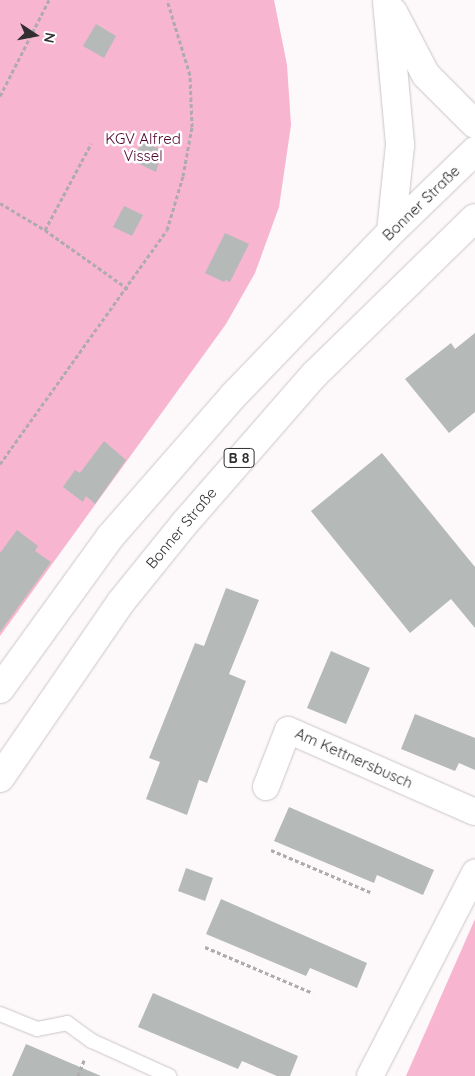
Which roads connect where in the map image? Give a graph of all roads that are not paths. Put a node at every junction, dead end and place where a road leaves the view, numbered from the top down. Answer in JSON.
{"nodes":[{"id":1,"x":387,"y":1,"type":"edge"},
{"id":2,"x":475,"y":124,"type":"edge"},
{"id":3,"x":475,"y":152,"type":"edge"},
{"id":4,"x":475,"y":218,"type":"edge"},
{"id":5,"x":390,"y":232,"type":"junction"},
{"id":6,"x":0,"y":689,"type":"edge"},
{"id":7,"x":0,"y":778,"type":"edge"},
{"id":8,"x":266,"y":786,"type":"dead end"},
{"id":9,"x":475,"y":812,"type":"edge"},
{"id":10,"x":475,"y":873,"type":"edge"},
{"id":11,"x":0,"y":1014,"type":"edge"},
{"id":12,"x":169,"y":1076,"type":"edge"},
{"id":13,"x":370,"y":1076,"type":"edge"}],
"edges":[{"from":1,"to":2,"type":"highway"},
{"from":1,"to":5,"type":"highway"},
{"from":3,"to":5,"type":"highway","name":"Bonner Straße"},
{"from":4,"to":7,"type":"highway","name":"Bonner Straße","number":"B 8"},
{"from":5,"to":6,"type":"highway","name":"Bonner Straße"},
{"from":8,"to":9,"type":"street","name":"Am Kettnersbusch"},
{"from":10,"to":13,"type":"street"},
{"from":11,"to":12,"type":"lane"}]}
